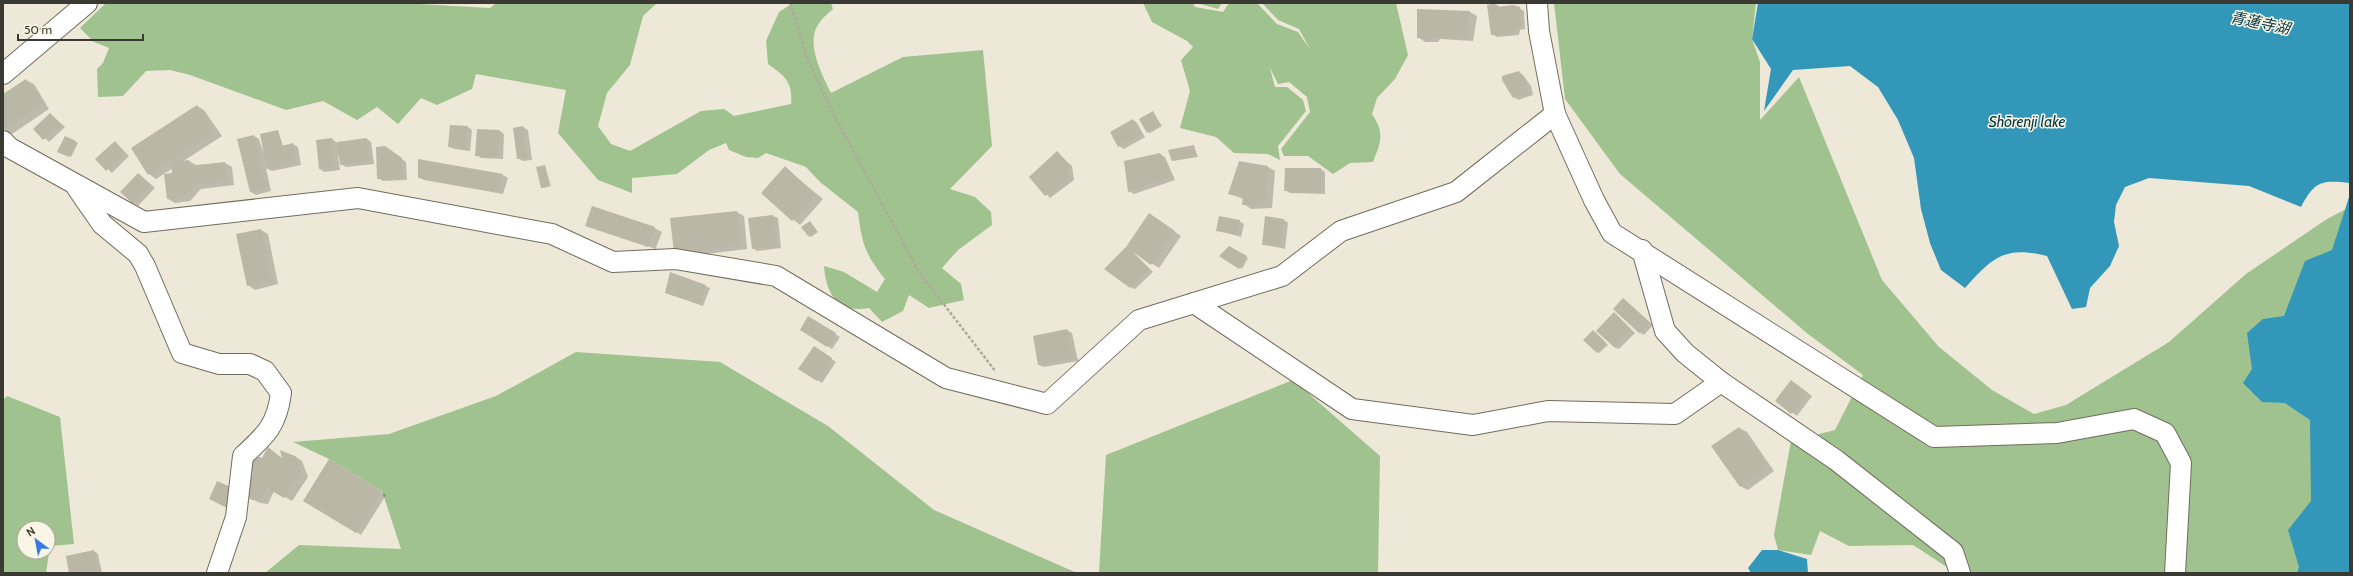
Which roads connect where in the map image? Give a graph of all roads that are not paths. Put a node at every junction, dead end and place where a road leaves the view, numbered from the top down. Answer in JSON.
{"nodes":[{"id":1,"x":87,"y":3,"type":"edge"},
{"id":2,"x":1537,"y":3,"type":"edge"},
{"id":3,"x":3,"y":74,"type":"edge"},
{"id":4,"x":1555,"y":114,"type":"junction"},
{"id":5,"x":3,"y":141,"type":"edge"},
{"id":6,"x":74,"y":185,"type":"junction"},
{"id":7,"x":1642,"y":250,"type":"junction"},
{"id":8,"x":1194,"y":303,"type":"junction"},
{"id":9,"x":1722,"y":382,"type":"junction"},
{"id":10,"x":217,"y":573,"type":"edge"},
{"id":11,"x":1960,"y":573,"type":"edge"},
{"id":12,"x":2175,"y":573,"type":"edge"}],
"edges":[{"from":1,"to":3,"type":"street"},
{"from":2,"to":4,"type":"street"},
{"from":4,"to":7,"type":"street"},
{"from":4,"to":8,"type":"street"},
{"from":5,"to":6,"type":"street"},
{"from":6,"to":8,"type":"street"},
{"from":6,"to":10,"type":"street"},
{"from":7,"to":9,"type":"street"},
{"from":7,"to":12,"type":"street"},
{"from":8,"to":9,"type":"street"},
{"from":9,"to":11,"type":"street"}]}
